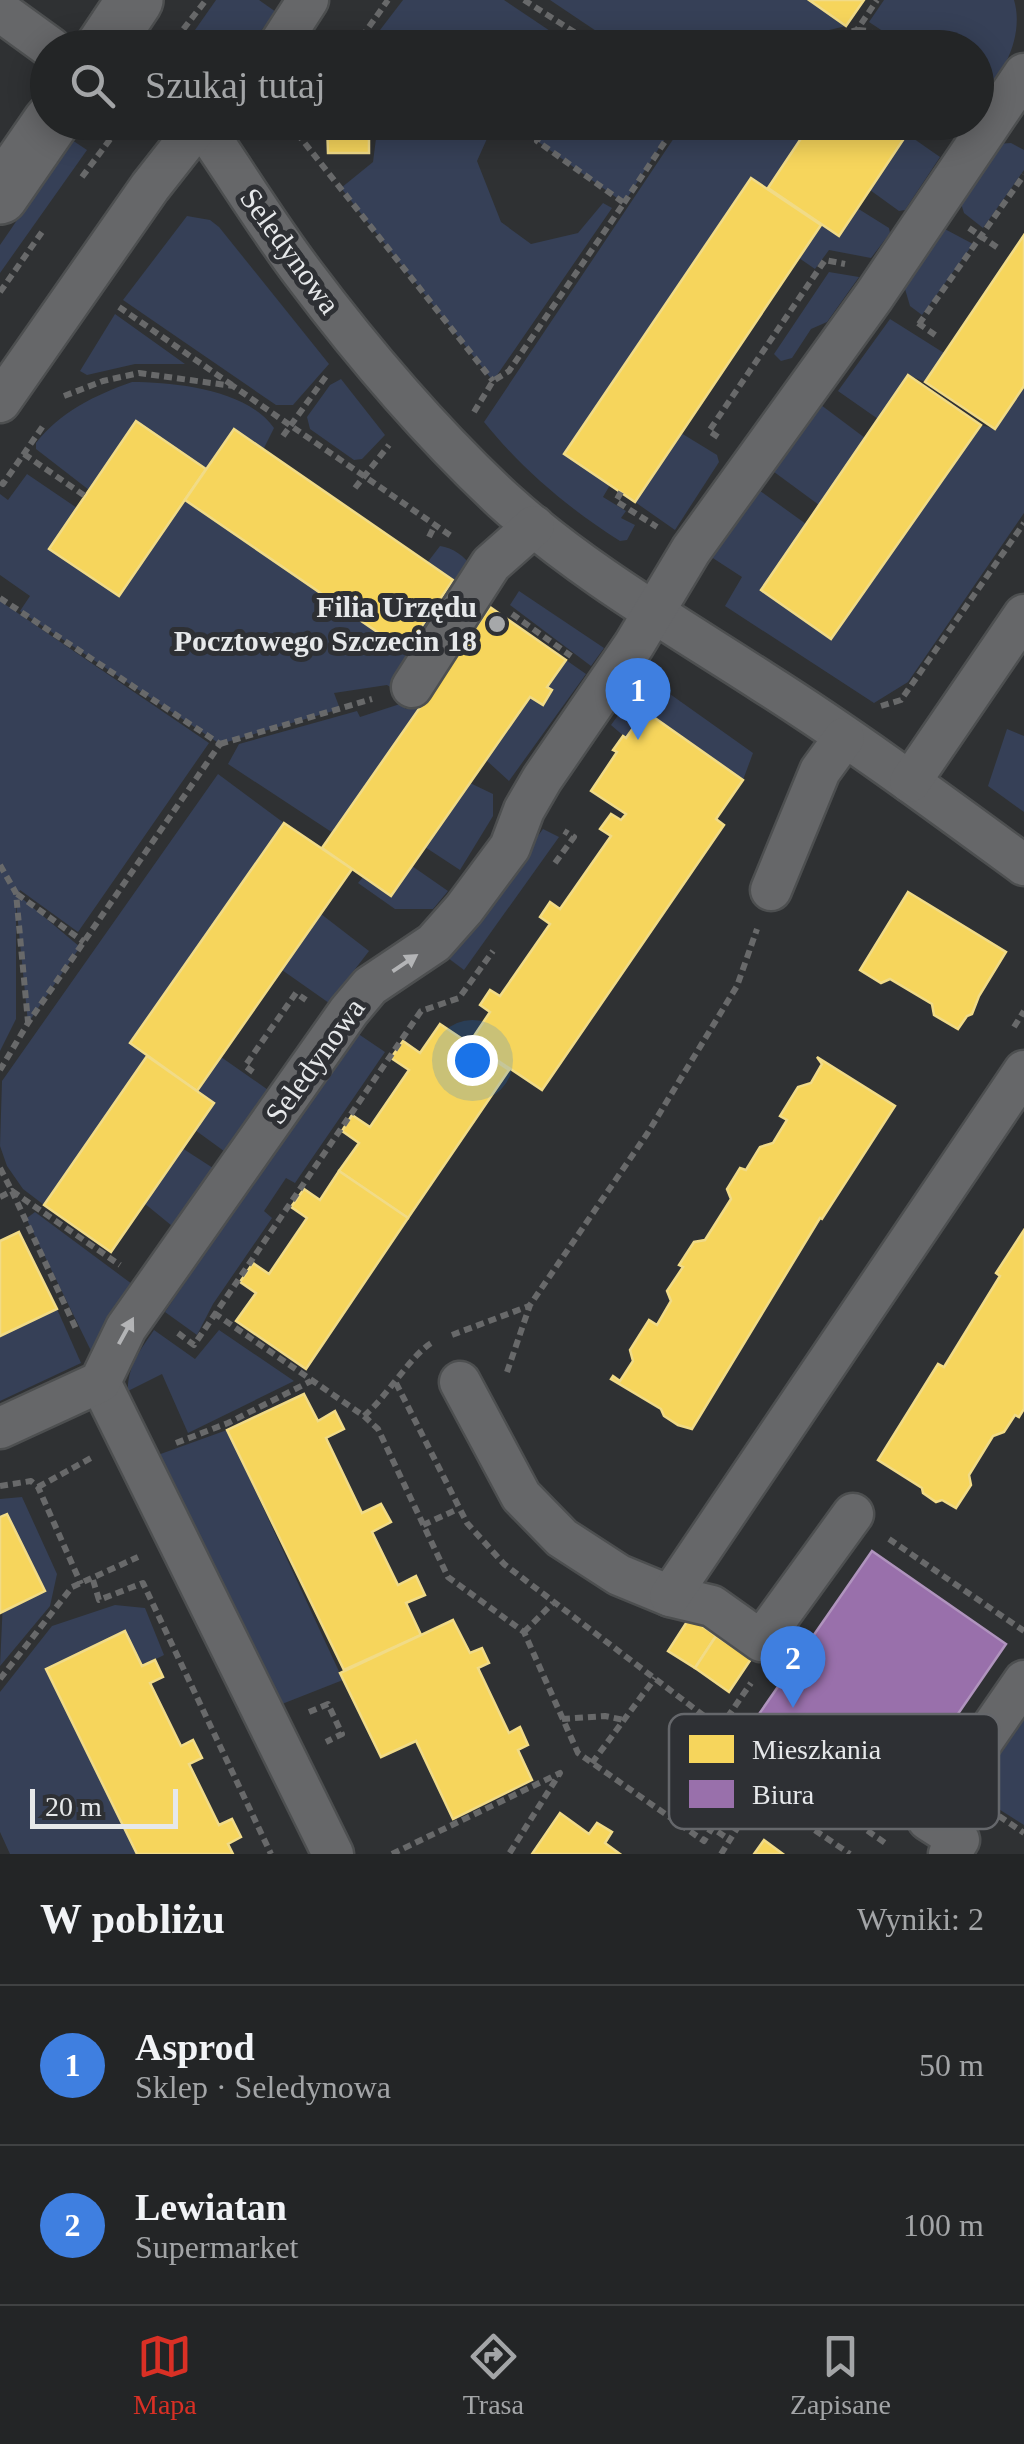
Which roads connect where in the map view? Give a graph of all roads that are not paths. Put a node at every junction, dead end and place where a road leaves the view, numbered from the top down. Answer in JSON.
{"nodes":[{"id":1,"x":135,"y":0,"type":"edge"},
{"id":2,"x":308,"y":0,"type":"edge"},
{"id":3,"x":0,"y":10,"type":"edge"},
{"id":4,"x":115,"y":30,"type":"edge"},
{"id":5,"x":289,"y":30,"type":"edge"},
{"id":6,"x":30,"y":32,"type":"edge"},
{"id":7,"x":1024,"y":74,"type":"edge"},
{"id":8,"x":994,"y":118,"type":"edge"},
{"id":9,"x":61,"y":140,"type":"edge"},
{"id":10,"x":187,"y":140,"type":"edge"},
{"id":11,"x":213,"y":140,"type":"edge"},
{"id":12,"x":979,"y":140,"type":"edge"},
{"id":13,"x":0,"y":196,"type":"edge"},
{"id":14,"x":0,"y":402,"type":"edge"},
{"id":15,"x":534,"y":526,"type":"junction"},
{"id":16,"x":654,"y":613,"type":"junction"},
{"id":17,"x":1024,"y":615,"type":"edge"},
{"id":18,"x":412,"y":687,"type":"road end"},
{"id":19,"x":844,"y":738,"type":"junction"},
{"id":20,"x":910,"y":782,"type":"junction"},
{"id":21,"x":1024,"y":865,"type":"edge"},
{"id":22,"x":771,"y":890,"type":"road end"},
{"id":23,"x":1024,"y":1071,"type":"edge"},
{"id":24,"x":100,"y":1382,"type":"junction"},
{"id":25,"x":468,"y":1398,"type":"road end"},
{"id":26,"x":0,"y":1428,"type":"edge"},
{"id":27,"x":866,"y":1523,"type":"road end"},
{"id":28,"x":670,"y":1596,"type":"junction"},
{"id":29,"x":1024,"y":1680,"type":"edge"},
{"id":30,"x":999,"y":1716,"type":"edge"},
{"id":31,"x":333,"y":1854,"type":"edge"}],
"edges":[{"from":1,"to":4,"type":"street"},
{"from":2,"to":5,"type":"street"},
{"from":3,"to":6,"type":"street"},
{"from":7,"to":8,"type":"street","name":"Seledynowa"},
{"from":9,"to":13,"type":"street"},
{"from":10,"to":14,"type":"street"},
{"from":11,"to":15,"type":"street","name":"Seledynowa"},
{"from":12,"to":16,"type":"street","name":"Seledynowa"},
{"from":15,"to":16,"type":"street","name":"Seledynowa"},
{"from":15,"to":18,"type":"street"},
{"from":16,"to":19,"type":"street","name":"Seledynowa"},
{"from":24,"to":16,"type":"street","name":"Seledynowa","one_way":true},
{"from":17,"to":20,"type":"street"},
{"from":19,"to":20,"type":"street","name":"Seledynowa"},
{"from":19,"to":22,"type":"street"},
{"from":20,"to":21,"type":"street","name":"Seledynowa"},
{"from":23,"to":28,"type":"street"},
{"from":24,"to":26,"type":"street"},
{"from":24,"to":31,"type":"street"},
{"from":25,"to":28,"type":"street"},
{"from":27,"to":28,"type":"street"},
{"from":29,"to":30,"type":"street"}]}
